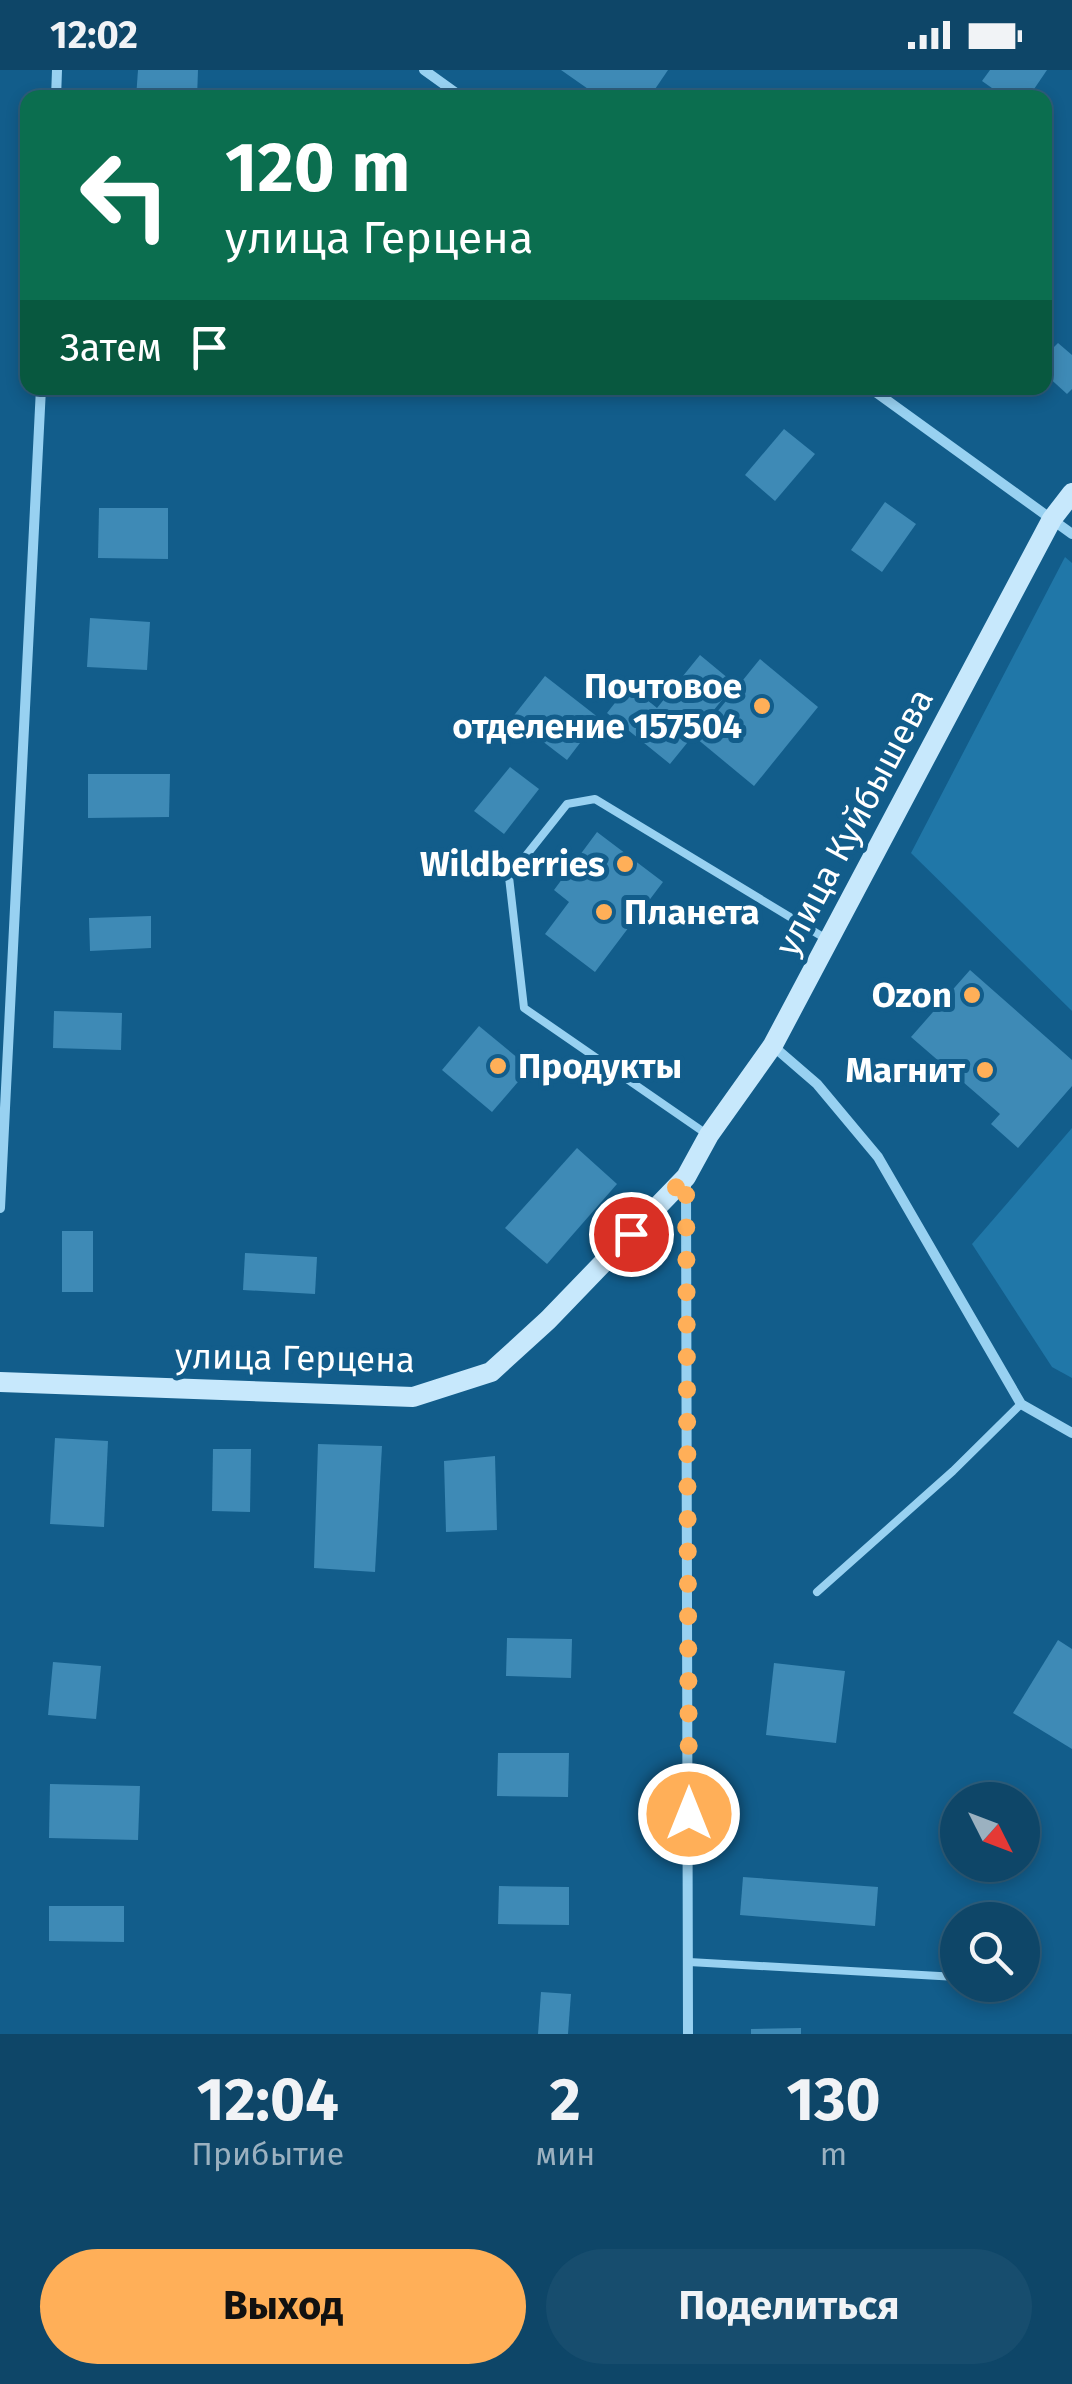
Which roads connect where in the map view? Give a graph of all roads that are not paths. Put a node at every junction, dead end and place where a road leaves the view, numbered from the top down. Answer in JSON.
{"nodes":[{"id":1,"x":424,"y":70,"type":"edge"},
{"id":2,"x":452,"y":90,"type":"edge"},
{"id":3,"x":41,"y":395,"type":"edge"},
{"id":4,"x":880,"y":395,"type":"edge"},
{"id":5,"x":1072,"y":493,"type":"edge"},
{"id":6,"x":1052,"y":520,"type":"junction"},
{"id":7,"x":1072,"y":534,"type":"edge"},
{"id":8,"x":828,"y":940,"type":"junction"},
{"id":9,"x":772,"y":1045,"type":"junction"},
{"id":10,"x":708,"y":1136,"type":"junction"},
{"id":11,"x":686,"y":1177,"type":"junction"},
{"id":12,"x":0,"y":1208,"type":"edge"},
{"id":13,"x":0,"y":1382,"type":"edge"},
{"id":14,"x":1021,"y":1404,"type":"junction"},
{"id":15,"x":1072,"y":1433,"type":"edge"},
{"id":16,"x":817,"y":1592,"type":"dead end"},
{"id":17,"x":689,"y":1962,"type":"junction"},
{"id":18,"x":940,"y":1976,"type":"edge"},
{"id":19,"x":688,"y":2034,"type":"edge"}],
"edges":[{"from":1,"to":2,"type":"street"},
{"from":3,"to":12,"type":"street"},
{"from":4,"to":6,"type":"street"},
{"from":5,"to":6,"type":"street","name":"улица Куйбышева"},
{"from":6,"to":7,"type":"street"},
{"from":6,"to":8,"type":"street","name":"улица Куйбышева"},
{"from":8,"to":9,"type":"street","name":"улица Куйбышева"},
{"from":8,"to":10,"type":"lane"},
{"from":9,"to":10,"type":"street","name":"улица Куйбышева"},
{"from":9,"to":14,"type":"street"},
{"from":10,"to":11,"type":"street","name":"улица Куйбышева"},
{"from":11,"to":13,"type":"street","name":"улица Герцена"},
{"from":11,"to":17,"type":"street"},
{"from":14,"to":15,"type":"street"},
{"from":14,"to":16,"type":"lane"},
{"from":17,"to":18,"type":"lane"},
{"from":17,"to":19,"type":"street"}]}
